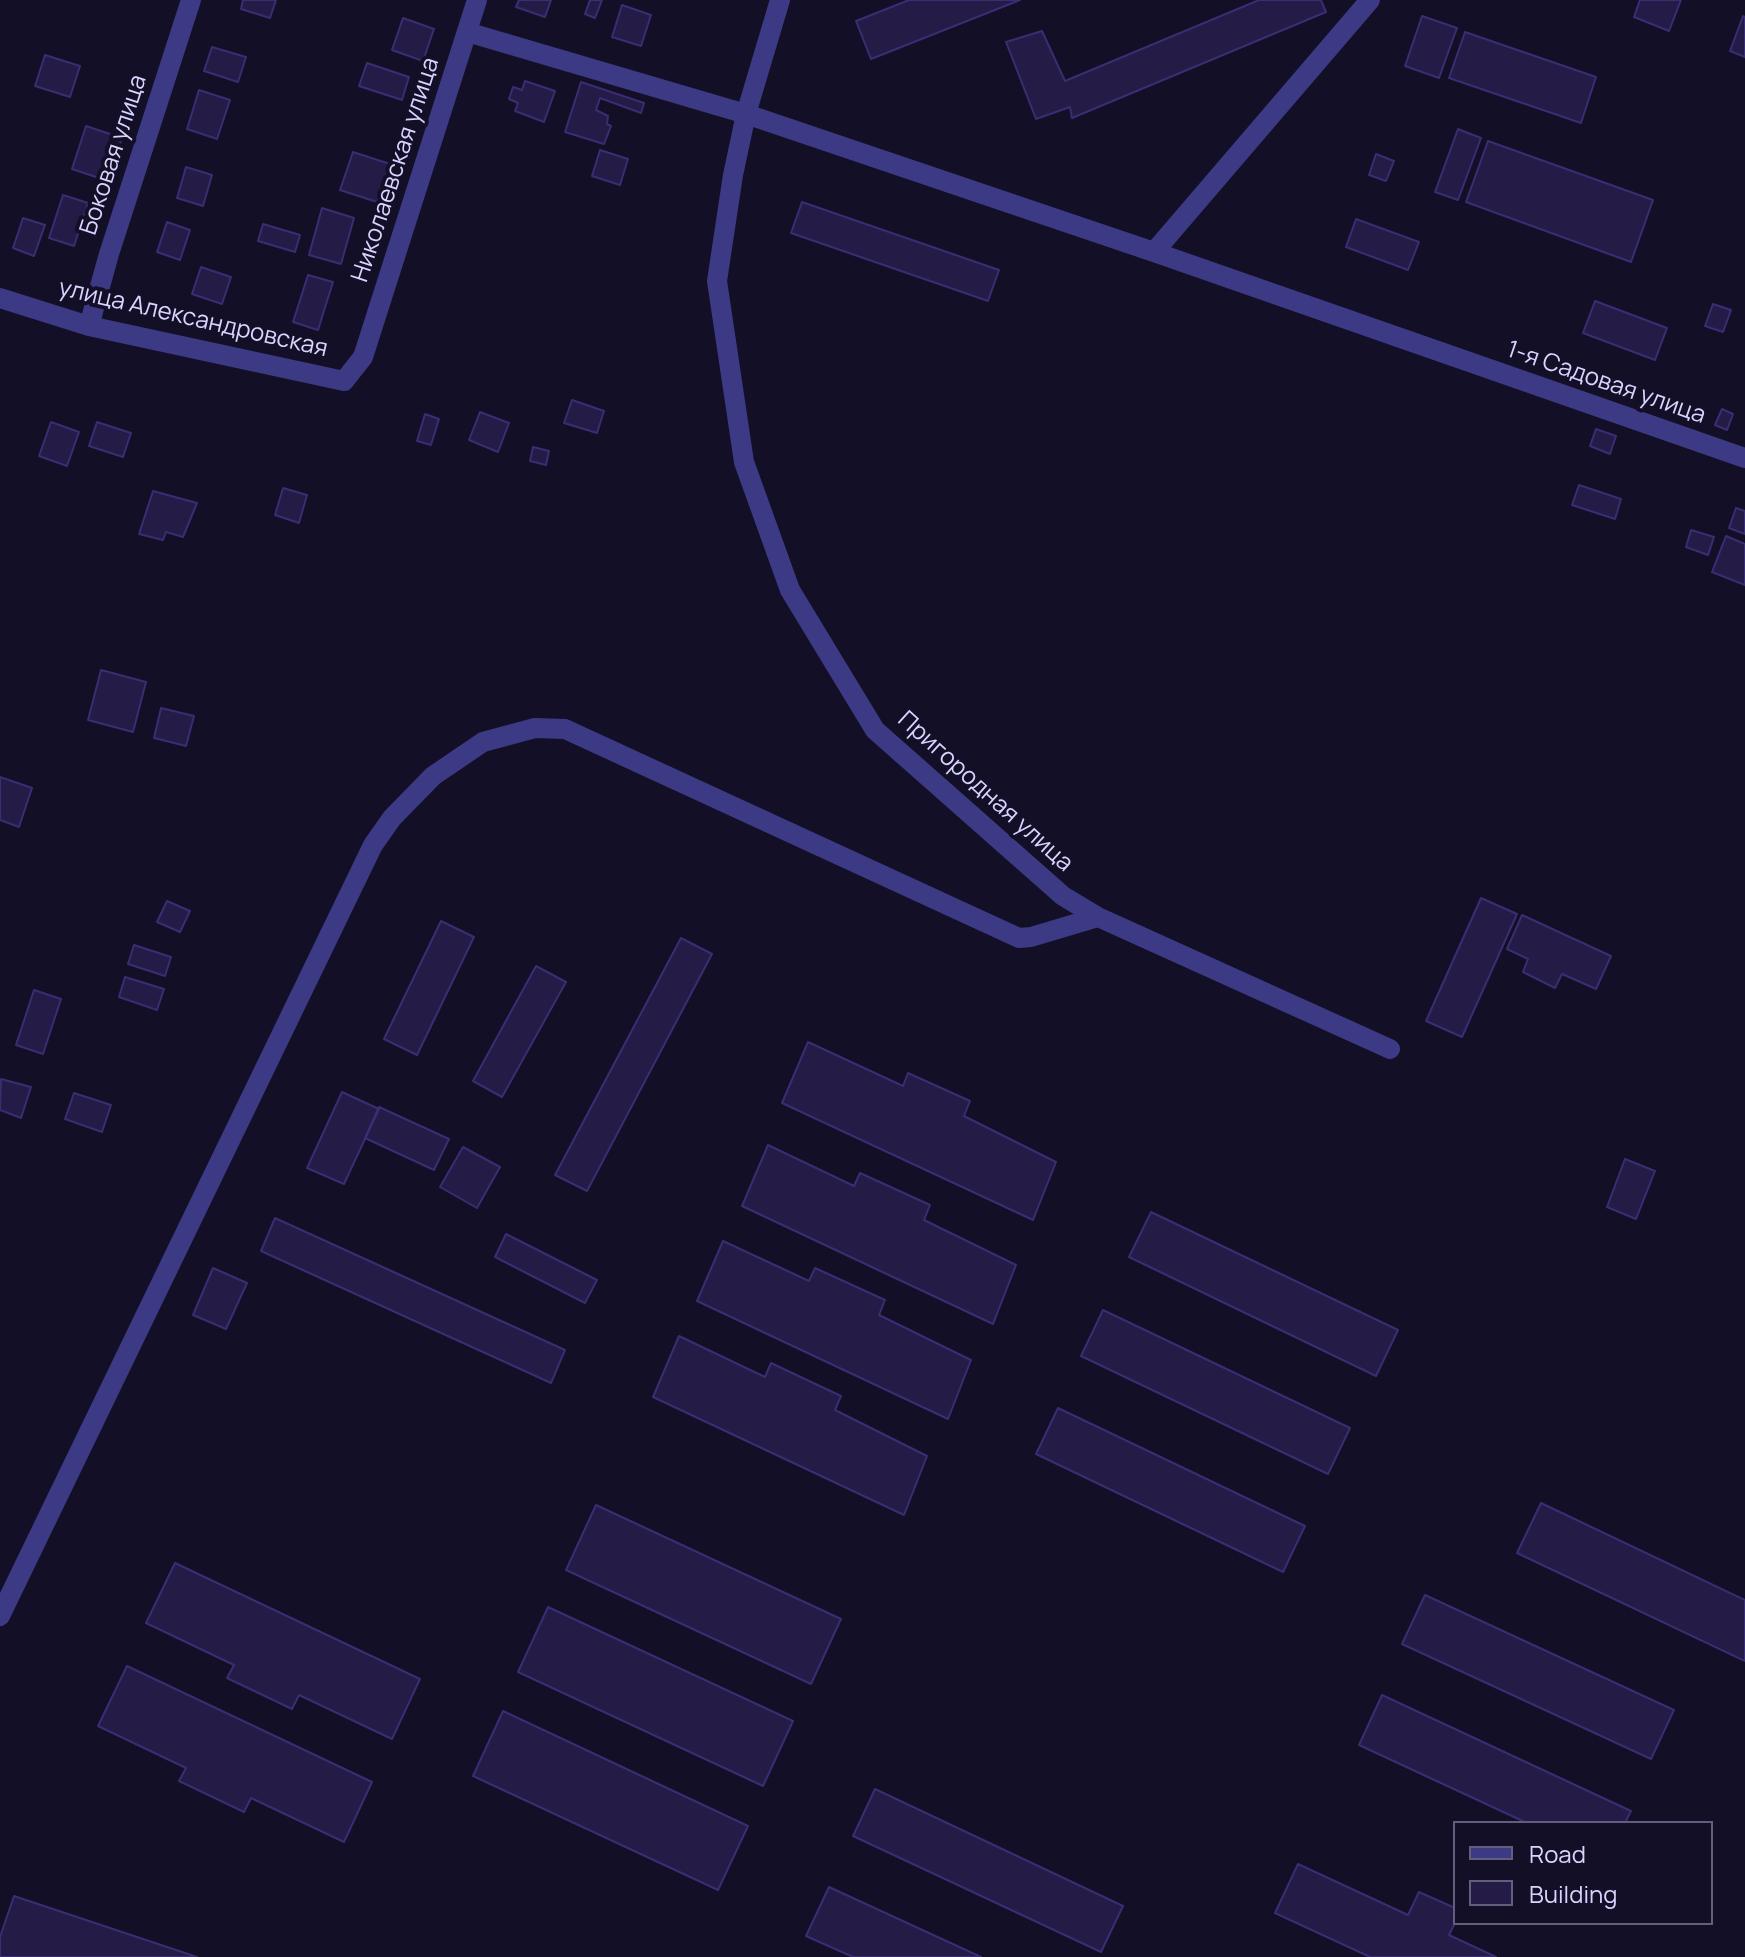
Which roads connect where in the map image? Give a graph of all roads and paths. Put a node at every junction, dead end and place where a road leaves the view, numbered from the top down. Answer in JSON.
{"nodes":[{"id":1,"x":191,"y":0,"type":"edge"},
{"id":2,"x":477,"y":0,"type":"edge"},
{"id":3,"x":780,"y":0,"type":"edge"},
{"id":4,"x":1370,"y":0,"type":"edge"},
{"id":5,"x":467,"y":32,"type":"junction"},
{"id":6,"x":746,"y":114,"type":"junction"},
{"id":7,"x":1154,"y":252,"type":"junction"},
{"id":8,"x":0,"y":298,"type":"edge"},
{"id":9,"x":89,"y":326,"type":"junction"},
{"id":10,"x":363,"y":357,"type":"joint"},
{"id":11,"x":1745,"y":458,"type":"edge"},
{"id":12,"x":1098,"y":917,"type":"junction"},
{"id":13,"x":1390,"y":1049,"type":"dead end"},
{"id":14,"x":0,"y":1616,"type":"edge"}],
"edges":[{"from":1,"to":9,"type":"street","name":"Боковая улица"},
{"from":2,"to":5,"type":"street","name":"Николаевская улица"},
{"from":3,"to":6,"type":"street","name":"Пригородная улица"},
{"from":4,"to":7,"type":"street"},
{"from":5,"to":6,"type":"street","name":"1-я Садовая улица"},
{"from":5,"to":10,"type":"street","name":"Николаевская улица"},
{"from":6,"to":7,"type":"street","name":"1-я Садовая улица"},
{"from":6,"to":12,"type":"street","name":"Пригородная улица"},
{"from":7,"to":11,"type":"street","name":"1-я Садовая улица"},
{"from":8,"to":9,"type":"street","name":"улица Александровская"},
{"from":9,"to":10,"type":"street","name":"улица Александровская"},
{"from":12,"to":13,"type":"street","name":"Пригородная улица"},
{"from":12,"to":14,"type":"street"}]}
